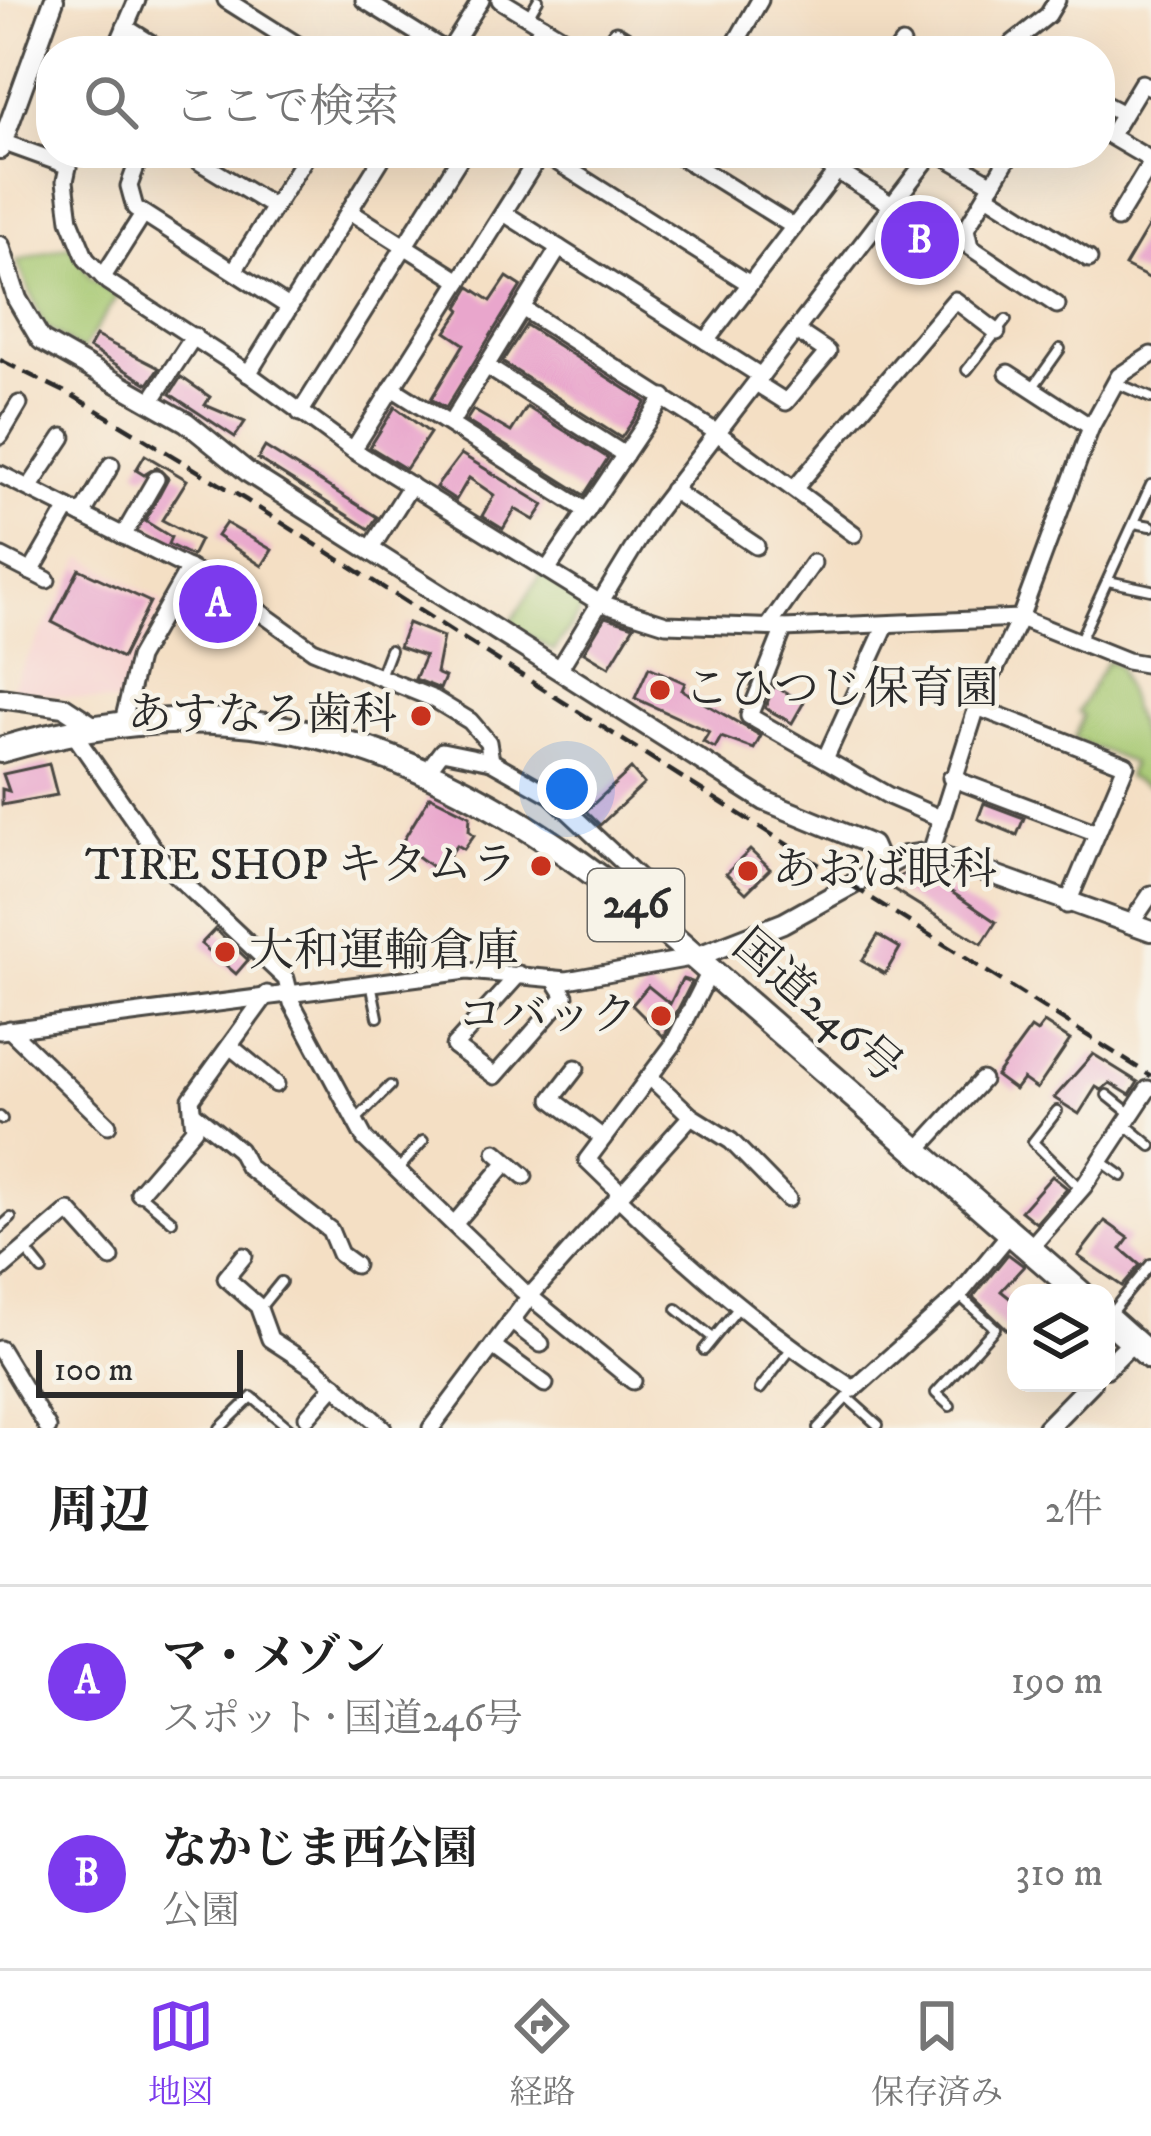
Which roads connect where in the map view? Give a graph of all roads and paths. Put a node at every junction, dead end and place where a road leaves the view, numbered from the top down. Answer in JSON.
{"nodes":[{"id":1,"x":54,"y":0,"type":"edge"},
{"id":2,"x":137,"y":0,"type":"edge"},
{"id":3,"x":364,"y":0,"type":"edge"},
{"id":4,"x":481,"y":0,"type":"edge"},
{"id":5,"x":500,"y":0,"type":"edge"},
{"id":6,"x":538,"y":0,"type":"edge"},
{"id":7,"x":760,"y":0,"type":"edge"},
{"id":8,"x":1057,"y":0,"type":"edge"},
{"id":9,"x":231,"y":1,"type":"edge"},
{"id":10,"x":535,"y":22,"type":"junction"},
{"id":11,"x":125,"y":27,"type":"junction"},
{"id":12,"x":40,"y":36,"type":"edge"},
{"id":13,"x":121,"y":36,"type":"edge"},
{"id":14,"x":139,"y":36,"type":"edge"},
{"id":15,"x":285,"y":36,"type":"edge"},
{"id":16,"x":423,"y":36,"type":"edge"},
{"id":17,"x":457,"y":36,"type":"edge"},
{"id":18,"x":531,"y":36,"type":"edge"},
{"id":19,"x":559,"y":36,"type":"edge"},
{"id":20,"x":740,"y":36,"type":"edge"},
{"id":21,"x":1022,"y":36,"type":"edge"},
{"id":22,"x":36,"y":46,"type":"edge"},
{"id":23,"x":1151,"y":87,"type":"edge"},
{"id":24,"x":1115,"y":110,"type":"edge"},
{"id":25,"x":1123,"y":114,"type":"junction"},
{"id":26,"x":1115,"y":128,"type":"edge"},
{"id":27,"x":2,"y":134,"type":"edge"},
{"id":28,"x":1115,"y":139,"type":"edge"},
{"id":29,"x":36,"y":147,"type":"edge"},
{"id":30,"x":1151,"y":162,"type":"edge"},
{"id":31,"x":68,"y":168,"type":"edge"},
{"id":32,"x":136,"y":168,"type":"edge"},
{"id":33,"x":210,"y":168,"type":"edge"},
{"id":34,"x":299,"y":168,"type":"edge"},
{"id":35,"x":376,"y":168,"type":"edge"},
{"id":36,"x":454,"y":168,"type":"edge"},
{"id":37,"x":532,"y":168,"type":"edge"},
{"id":38,"x":566,"y":168,"type":"edge"},
{"id":39,"x":699,"y":168,"type":"edge"},
{"id":40,"x":832,"y":168,"type":"edge"},
{"id":41,"x":921,"y":168,"type":"edge"},
{"id":42,"x":955,"y":168,"type":"edge"},
{"id":43,"x":1002,"y":168,"type":"edge"},
{"id":44,"x":837,"y":171,"type":"junction"},
{"id":45,"x":990,"y":189,"type":"junction"},
{"id":46,"x":892,"y":206,"type":"junction"},
{"id":47,"x":274,"y":207,"type":"junction"},
{"id":48,"x":349,"y":212,"type":"junction"},
{"id":49,"x":504,"y":213,"type":"junction"},
{"id":50,"x":142,"y":214,"type":"junction"},
{"id":51,"x":1117,"y":219,"type":"dead end"},
{"id":52,"x":794,"y":227,"type":"junction"},
{"id":53,"x":0,"y":246,"type":"edge"},
{"id":54,"x":404,"y":247,"type":"junction"},
{"id":55,"x":559,"y":248,"type":"junction"},
{"id":56,"x":1089,"y":259,"type":"dead end"},
{"id":57,"x":233,"y":272,"type":"junction"},
{"id":58,"x":104,"y":278,"type":"junction"},
{"id":59,"x":460,"y":281,"type":"junction"},
{"id":60,"x":750,"y":284,"type":"junction"},
{"id":61,"x":1057,"y":305,"type":"dead end"},
{"id":62,"x":289,"y":307,"type":"junction"},
{"id":63,"x":522,"y":308,"type":"junction"},
{"id":64,"x":1001,"y":326,"type":"joint"},
{"id":65,"x":798,"y":332,"type":"junction"},
{"id":66,"x":194,"y":336,"type":"junction"},
{"id":67,"x":706,"y":341,"type":"junction"},
{"id":68,"x":1060,"y":349,"type":"dead end"},
{"id":69,"x":1151,"y":355,"type":"edge"},
{"id":70,"x":485,"y":367,"type":"junction"},
{"id":71,"x":967,"y":370,"type":"dead end"},
{"id":72,"x":248,"y":374,"type":"junction"},
{"id":73,"x":1008,"y":374,"type":"dead end"},
{"id":74,"x":758,"y":380,"type":"junction"},
{"id":75,"x":1114,"y":382,"type":"junction"},
{"id":76,"x":392,"y":388,"type":"junction"},
{"id":77,"x":1032,"y":389,"type":"junction"},
{"id":78,"x":664,"y":398,"type":"junction"},
{"id":79,"x":1151,"y":398,"type":"edge"},
{"id":80,"x":151,"y":401,"type":"junction"},
{"id":81,"x":19,"y":404,"type":"dead end"},
{"id":82,"x":299,"y":413,"type":"junction"},
{"id":83,"x":450,"y":424,"type":"junction"},
{"id":84,"x":1091,"y":427,"type":"junction"},
{"id":85,"x":716,"y":432,"type":"junction"},
{"id":86,"x":0,"y":436,"type":"edge"},
{"id":87,"x":63,"y":436,"type":"dead end"},
{"id":88,"x":353,"y":450,"type":"junction"},
{"id":89,"x":625,"y":454,"type":"junction"},
{"id":90,"x":111,"y":465,"type":"dead end"},
{"id":91,"x":0,"y":474,"type":"edge"},
{"id":92,"x":156,"y":479,"type":"dead end"},
{"id":93,"x":411,"y":485,"type":"junction"},
{"id":94,"x":1151,"y":485,"type":"edge"},
{"id":95,"x":29,"y":488,"type":"junction"},
{"id":96,"x":794,"y":489,"type":"junction"},
{"id":97,"x":672,"y":490,"type":"junction"},
{"id":98,"x":587,"y":511,"type":"junction"},
{"id":99,"x":75,"y":512,"type":"junction"},
{"id":100,"x":1134,"y":523,"type":"junction"},
{"id":101,"x":1151,"y":526,"type":"edge"},
{"id":102,"x":854,"y":534,"type":"dead end"},
{"id":103,"x":123,"y":536,"type":"junction"},
{"id":104,"x":756,"y":546,"type":"dead end"},
{"id":105,"x":370,"y":550,"type":"junction"},
{"id":106,"x":2,"y":556,"type":"edge"},
{"id":107,"x":812,"y":562,"type":"dead end"},
{"id":108,"x":189,"y":568,"type":"junction"},
{"id":109,"x":548,"y":570,"type":"junction"},
{"id":110,"x":1108,"y":581,"type":"junction"},
{"id":111,"x":1151,"y":590,"type":"edge"},
{"id":112,"x":600,"y":603,"type":"junction"},
{"id":113,"x":1020,"y":618,"type":"junction"},
{"id":114,"x":886,"y":625,"type":"junction"},
{"id":115,"x":776,"y":627,"type":"junction"},
{"id":116,"x":1079,"y":642,"type":"junction"},
{"id":117,"x":390,"y":650,"type":"dead end"},
{"id":118,"x":1151,"y":665,"type":"edge"},
{"id":119,"x":560,"y":668,"type":"junction"},
{"id":120,"x":380,"y":677,"type":"junction"},
{"id":121,"x":0,"y":698,"type":"edge"},
{"id":122,"x":977,"y":706,"type":"junction"},
{"id":123,"x":122,"y":722,"type":"junction"},
{"id":124,"x":82,"y":728,"type":"junction"},
{"id":125,"x":0,"y":750,"type":"edge"},
{"id":126,"x":825,"y":759,"type":"junction"},
{"id":127,"x":491,"y":761,"type":"junction"},
{"id":128,"x":428,"y":771,"type":"junction"},
{"id":129,"x":951,"y":778,"type":"junction"},
{"id":130,"x":940,"y":818,"type":"junction"},
{"id":131,"x":1097,"y":833,"type":"junction"},
{"id":132,"x":932,"y":852,"type":"junction"},
{"id":133,"x":881,"y":866,"type":"junction"},
{"id":134,"x":1151,"y":894,"type":"edge"},
{"id":135,"x":636,"y":905,"type":"junction"},
{"id":136,"x":1067,"y":905,"type":"junction"},
{"id":137,"x":1130,"y":926,"type":"junction"},
{"id":138,"x":1151,"y":932,"type":"edge"},
{"id":139,"x":703,"y":963,"type":"junction"},
{"id":140,"x":519,"y":974,"type":"junction"},
{"id":141,"x":554,"y":980,"type":"junction"},
{"id":142,"x":371,"y":982,"type":"junction"},
{"id":143,"x":288,"y":990,"type":"junction"},
{"id":144,"x":267,"y":994,"type":"junction"},
{"id":145,"x":377,"y":1017,"type":"dead end"},
{"id":146,"x":4,"y":1030,"type":"edge"},
{"id":147,"x":230,"y":1046,"type":"junction"},
{"id":148,"x":576,"y":1069,"type":"dead end"},
{"id":149,"x":651,"y":1078,"type":"junction"},
{"id":150,"x":982,"y":1080,"type":"dead end"},
{"id":151,"x":276,"y":1084,"type":"dead end"},
{"id":152,"x":390,"y":1086,"type":"dead end"},
{"id":153,"x":1148,"y":1089,"type":"edge"},
{"id":154,"x":1107,"y":1095,"type":"dead end"},
{"id":155,"x":192,"y":1112,"type":"junction"},
{"id":156,"x":1057,"y":1112,"type":"dead end"},
{"id":157,"x":692,"y":1116,"type":"junction"},
{"id":158,"x":355,"y":1120,"type":"junction"},
{"id":159,"x":1129,"y":1120,"type":"junction"},
{"id":160,"x":108,"y":1125,"type":"dead end"},
{"id":161,"x":1023,"y":1132,"type":"dead end"},
{"id":162,"x":603,"y":1138,"type":"junction"},
{"id":163,"x":423,"y":1141,"type":"dead end"},
{"id":164,"x":1033,"y":1142,"type":"junction"},
{"id":165,"x":1151,"y":1146,"type":"edge"},
{"id":166,"x":919,"y":1150,"type":"junction"},
{"id":167,"x":1101,"y":1161,"type":"junction"},
{"id":168,"x":398,"y":1171,"type":"junction"},
{"id":169,"x":524,"y":1176,"type":"dead end"},
{"id":170,"x":1122,"y":1176,"type":"dead end"},
{"id":171,"x":1081,"y":1189,"type":"junction"},
{"id":172,"x":139,"y":1193,"type":"joint"},
{"id":173,"x":618,"y":1194,"type":"junction"},
{"id":174,"x":788,"y":1199,"type":"dead end"},
{"id":175,"x":11,"y":1218,"type":"dead end"},
{"id":176,"x":172,"y":1221,"type":"dead end"},
{"id":177,"x":456,"y":1222,"type":"junction"},
{"id":178,"x":0,"y":1228,"type":"edge"},
{"id":179,"x":1020,"y":1240,"type":"junction"},
{"id":180,"x":25,"y":1250,"type":"junction"},
{"id":181,"x":244,"y":1256,"type":"dead end"},
{"id":182,"x":111,"y":1258,"type":"dead end"},
{"id":183,"x":345,"y":1263,"type":"dead end"},
{"id":184,"x":1151,"y":1264,"type":"edge"},
{"id":185,"x":0,"y":1270,"type":"edge"},
{"id":186,"x":42,"y":1270,"type":"dead end"},
{"id":187,"x":281,"y":1282,"type":"dead end"},
{"id":188,"x":1069,"y":1284,"type":"edge"},
{"id":189,"x":958,"y":1295,"type":"junction"},
{"id":190,"x":530,"y":1296,"type":"junction"},
{"id":191,"x":1115,"y":1306,"type":"edge"},
{"id":192,"x":739,"y":1307,"type":"junction"},
{"id":193,"x":259,"y":1309,"type":"junction"},
{"id":194,"x":677,"y":1309,"type":"dead end"},
{"id":195,"x":511,"y":1321,"type":"junction"},
{"id":196,"x":1115,"y":1325,"type":"edge"},
{"id":197,"x":713,"y":1338,"type":"junction"},
{"id":198,"x":541,"y":1344,"type":"dead end"},
{"id":199,"x":493,"y":1346,"type":"junction"},
{"id":200,"x":0,"y":1348,"type":"edge"},
{"id":201,"x":791,"y":1349,"type":"junction"},
{"id":202,"x":1142,"y":1349,"type":"edge"},
{"id":203,"x":704,"y":1350,"type":"dead end"},
{"id":204,"x":1115,"y":1363,"type":"edge"},
{"id":205,"x":633,"y":1381,"type":"dead end"},
{"id":206,"x":545,"y":1384,"type":"dead end"},
{"id":207,"x":334,"y":1385,"type":"junction"},
{"id":208,"x":760,"y":1389,"type":"dead end"},
{"id":209,"x":1082,"y":1392,"type":"edge"},
{"id":210,"x":852,"y":1395,"type":"junction"},
{"id":211,"x":950,"y":1406,"type":"dead end"},
{"id":212,"x":298,"y":1424,"type":"edge"},
{"id":213,"x":878,"y":1425,"type":"edge"},
{"id":214,"x":48,"y":1428,"type":"edge"},
{"id":215,"x":220,"y":1428,"type":"edge"},
{"id":216,"x":383,"y":1428,"type":"edge"},
{"id":217,"x":431,"y":1428,"type":"edge"},
{"id":218,"x":818,"y":1428,"type":"edge"},
{"id":219,"x":1047,"y":1428,"type":"edge"}],
"edges":[{"from":1,"to":12,"type":"street"},
{"from":2,"to":11,"type":"street"},
{"from":3,"to":16,"type":"street"},
{"from":4,"to":17,"type":"street"},
{"from":5,"to":10,"type":"street"},
{"from":6,"to":10,"type":"lane"},
{"from":7,"to":20,"type":"street"},
{"from":8,"to":21,"type":"street"},
{"from":9,"to":15,"type":"street"},
{"from":10,"to":18,"type":"street"},
{"from":10,"to":19,"type":"street"},
{"from":11,"to":13,"type":"street"},
{"from":11,"to":14,"type":"street"},
{"from":22,"to":27,"type":"street"},
{"from":23,"to":25,"type":"street"},
{"from":24,"to":25,"type":"street"},
{"from":25,"to":26,"type":"street"},
{"from":27,"to":29,"type":"street"},
{"from":28,"to":30,"type":"street"},
{"from":30,"to":51,"type":"street"},
{"from":31,"to":58,"type":"street"},
{"from":32,"to":50,"type":"street"},
{"from":33,"to":47,"type":"street"},
{"from":34,"to":47,"type":"street"},
{"from":35,"to":48,"type":"street"},
{"from":36,"to":54,"type":"street"},
{"from":37,"to":49,"type":"street"},
{"from":38,"to":60,"type":"street"},
{"from":39,"to":52,"type":"street"},
{"from":40,"to":44,"type":"street"},
{"from":41,"to":46,"type":"street"},
{"from":42,"to":45,"type":"street"},
{"from":43,"to":45,"type":"street"},
{"from":44,"to":46,"type":"street"},
{"from":44,"to":52,"type":"street"},
{"from":45,"to":56,"type":"street"},
{"from":45,"to":61,"type":"street"},
{"from":46,"to":65,"type":"street"},
{"from":47,"to":57,"type":"street"},
{"from":48,"to":54,"type":"street"},
{"from":48,"to":62,"type":"street"},
{"from":49,"to":55,"type":"street"},
{"from":49,"to":59,"type":"street"},
{"from":50,"to":57,"type":"street"},
{"from":50,"to":58,"type":"street"},
{"from":52,"to":60,"type":"street"},
{"from":53,"to":80,"type":"street"},
{"from":54,"to":59,"type":"street"},
{"from":54,"to":82,"type":"street"},
{"from":55,"to":63,"type":"street"},
{"from":55,"to":67,"type":"street"},
{"from":57,"to":62,"type":"street"},
{"from":58,"to":66,"type":"street"},
{"from":59,"to":76,"type":"street"},
{"from":60,"to":67,"type":"street"},
{"from":62,"to":72,"type":"street"},
{"from":63,"to":70,"type":"street"},
{"from":63,"to":78,"type":"street"},
{"from":64,"to":71,"type":"lane"},
{"from":64,"to":96,"type":"street"},
{"from":65,"to":74,"type":"street"},
{"from":65,"to":74,"type":"street"},
{"from":66,"to":72,"type":"street"},
{"from":66,"to":80,"type":"street"},
{"from":67,"to":74,"type":"street"},
{"from":68,"to":77,"type":"lane"},
{"from":69,"to":75,"type":"street"},
{"from":70,"to":83,"type":"street"},
{"from":70,"to":89,"type":"street"},
{"from":72,"to":82,"type":"street"},
{"from":73,"to":77,"type":"street"},
{"from":74,"to":85,"type":"street"},
{"from":75,"to":79,"type":"lane"},
{"from":75,"to":84,"type":"street"},
{"from":76,"to":83,"type":"street"},
{"from":76,"to":88,"type":"street"},
{"from":77,"to":84,"type":"street"},
{"from":78,"to":85,"type":"street"},
{"from":78,"to":89,"type":"street"},
{"from":80,"to":105,"type":"street"},
{"from":81,"to":86,"type":"street"},
{"from":82,"to":88,"type":"street"},
{"from":83,"to":98,"type":"street"},
{"from":84,"to":113,"type":"street"},
{"from":85,"to":96,"type":"street"},
{"from":85,"to":97,"type":"street"},
{"from":87,"to":95,"type":"street"},
{"from":88,"to":93,"type":"street"},
{"from":89,"to":98,"type":"street"},
{"from":90,"to":99,"type":"street"},
{"from":91,"to":95,"type":"street"},
{"from":92,"to":103,"type":"street"},
{"from":93,"to":105,"type":"street"},
{"from":93,"to":109,"type":"street"},
{"from":94,"to":100,"type":"lane"},
{"from":95,"to":99,"type":"street"},
{"from":96,"to":102,"type":"street"},
{"from":97,"to":104,"type":"street"},
{"from":97,"to":112,"type":"street"},
{"from":98,"to":109,"type":"street"},
{"from":99,"to":103,"type":"street"},
{"from":99,"to":106,"type":"street"},
{"from":100,"to":101,"type":"lane"},
{"from":100,"to":110,"type":"lane"},
{"from":103,"to":108,"type":"street"},
{"from":105,"to":119,"type":"street"},
{"from":107,"to":115,"type":"street"},
{"from":108,"to":120,"type":"street"},
{"from":108,"to":123,"type":"street"},
{"from":109,"to":112,"type":"street"},
{"from":110,"to":111,"type":"lane"},
{"from":110,"to":116,"type":"lane"},
{"from":112,"to":115,"type":"street"},
{"from":112,"to":119,"type":"street"},
{"from":113,"to":114,"type":"street"},
{"from":113,"to":116,"type":"street"},
{"from":113,"to":122,"type":"street"},
{"from":114,"to":115,"type":"street"},
{"from":114,"to":126,"type":"street"},
{"from":115,"to":126,"type":"street"},
{"from":116,"to":118,"type":"street"},
{"from":117,"to":120,"type":"lane"},
{"from":119,"to":133,"type":"street"},
{"from":120,"to":127,"type":"street"},
{"from":121,"to":124,"type":"street"},
{"from":122,"to":129,"type":"street"},
{"from":122,"to":131,"type":"street"},
{"from":123,"to":124,"type":"highway","name":"国道246号","number":"246"},
{"from":123,"to":128,"type":"highway","name":"国道246号","number":"246"},
{"from":124,"to":125,"type":"highway","name":"国道246号","number":"246"},
{"from":124,"to":143,"type":"street"},
{"from":126,"to":130,"type":"street"},
{"from":127,"to":128,"type":"street"},
{"from":127,"to":135,"type":"street"},
{"from":128,"to":135,"type":"highway","name":"国道246号","number":"246"},
{"from":129,"to":130,"type":"street"},
{"from":129,"to":131,"type":"street"},
{"from":130,"to":132,"type":"street"},
{"from":131,"to":136,"type":"street"},
{"from":132,"to":133,"type":"street"},
{"from":132,"to":136,"type":"street"},
{"from":133,"to":139,"type":"street"},
{"from":134,"to":137,"type":"street"},
{"from":135,"to":139,"type":"highway","name":"国道246号","number":"246"},
{"from":136,"to":137,"type":"street"},
{"from":137,"to":138,"type":"street"},
{"from":139,"to":141,"type":"street"},
{"from":139,"to":149,"type":"street"},
{"from":139,"to":166,"type":"highway","name":"国道246号","number":"246"},
{"from":140,"to":141,"type":"street"},
{"from":140,"to":141,"type":"street"},
{"from":140,"to":142,"type":"street"},
{"from":142,"to":143,"type":"street"},
{"from":142,"to":145,"type":"lane"},
{"from":143,"to":144,"type":"street"},
{"from":143,"to":158,"type":"street"},
{"from":144,"to":146,"type":"street"},
{"from":144,"to":147,"type":"street"},
{"from":146,"to":160,"type":"street"},
{"from":147,"to":151,"type":"street"},
{"from":147,"to":155,"type":"street"},
{"from":148,"to":162,"type":"street"},
{"from":149,"to":157,"type":"street"},
{"from":149,"to":162,"type":"street"},
{"from":150,"to":166,"type":"street"},
{"from":152,"to":158,"type":"lane"},
{"from":153,"to":159,"type":"street"},
{"from":154,"to":159,"type":"lane"},
{"from":155,"to":172,"type":"street"},
{"from":155,"to":183,"type":"street"},
{"from":156,"to":164,"type":"lane"},
{"from":157,"to":173,"type":"street"},
{"from":157,"to":174,"type":"street"},
{"from":158,"to":168,"type":"street"},
{"from":159,"to":165,"type":"lane"},
{"from":159,"to":167,"type":"street"},
{"from":161,"to":164,"type":"lane"},
{"from":162,"to":173,"type":"street"},
{"from":163,"to":168,"type":"lane"},
{"from":164,"to":171,"type":"lane"},
{"from":166,"to":179,"type":"highway","name":"国道246号","number":"246"},
{"from":167,"to":170,"type":"lane"},
{"from":167,"to":171,"type":"street"},
{"from":168,"to":177,"type":"street"},
{"from":169,"to":177,"type":"street"},
{"from":171,"to":179,"type":"street"},
{"from":172,"to":176,"type":"lane"},
{"from":173,"to":190,"type":"street"},
{"from":173,"to":192,"type":"street"},
{"from":175,"to":178,"type":"lane"},
{"from":177,"to":190,"type":"street"},
{"from":179,"to":188,"type":"highway","name":"国道246号","number":"246"},
{"from":179,"to":189,"type":"street"},
{"from":180,"to":182,"type":"street"},
{"from":180,"to":185,"type":"street"},
{"from":180,"to":186,"type":"lane"},
{"from":181,"to":193,"type":"street"},
{"from":184,"to":191,"type":"lane"},
{"from":187,"to":193,"type":"lane"},
{"from":189,"to":210,"type":"street"},
{"from":189,"to":211,"type":"lane"},
{"from":190,"to":195,"type":"street"},
{"from":190,"to":205,"type":"street"},
{"from":192,"to":197,"type":"lane"},
{"from":192,"to":201,"type":"street"},
{"from":193,"to":207,"type":"street"},
{"from":194,"to":197,"type":"lane"},
{"from":195,"to":198,"type":"street"},
{"from":195,"to":199,"type":"street"},
{"from":196,"to":202,"type":"highway"},
{"from":197,"to":203,"type":"lane"},
{"from":199,"to":206,"type":"street"},
{"from":199,"to":217,"type":"street"},
{"from":200,"to":214,"type":"street"},
{"from":201,"to":208,"type":"lane"},
{"from":201,"to":210,"type":"street"},
{"from":202,"to":204,"type":"street"},
{"from":207,"to":212,"type":"street"},
{"from":207,"to":216,"type":"street"},
{"from":209,"to":219,"type":"street"},
{"from":210,"to":213,"type":"lane"},
{"from":210,"to":218,"type":"lane"},
{"from":212,"to":215,"type":"lane"}]}
